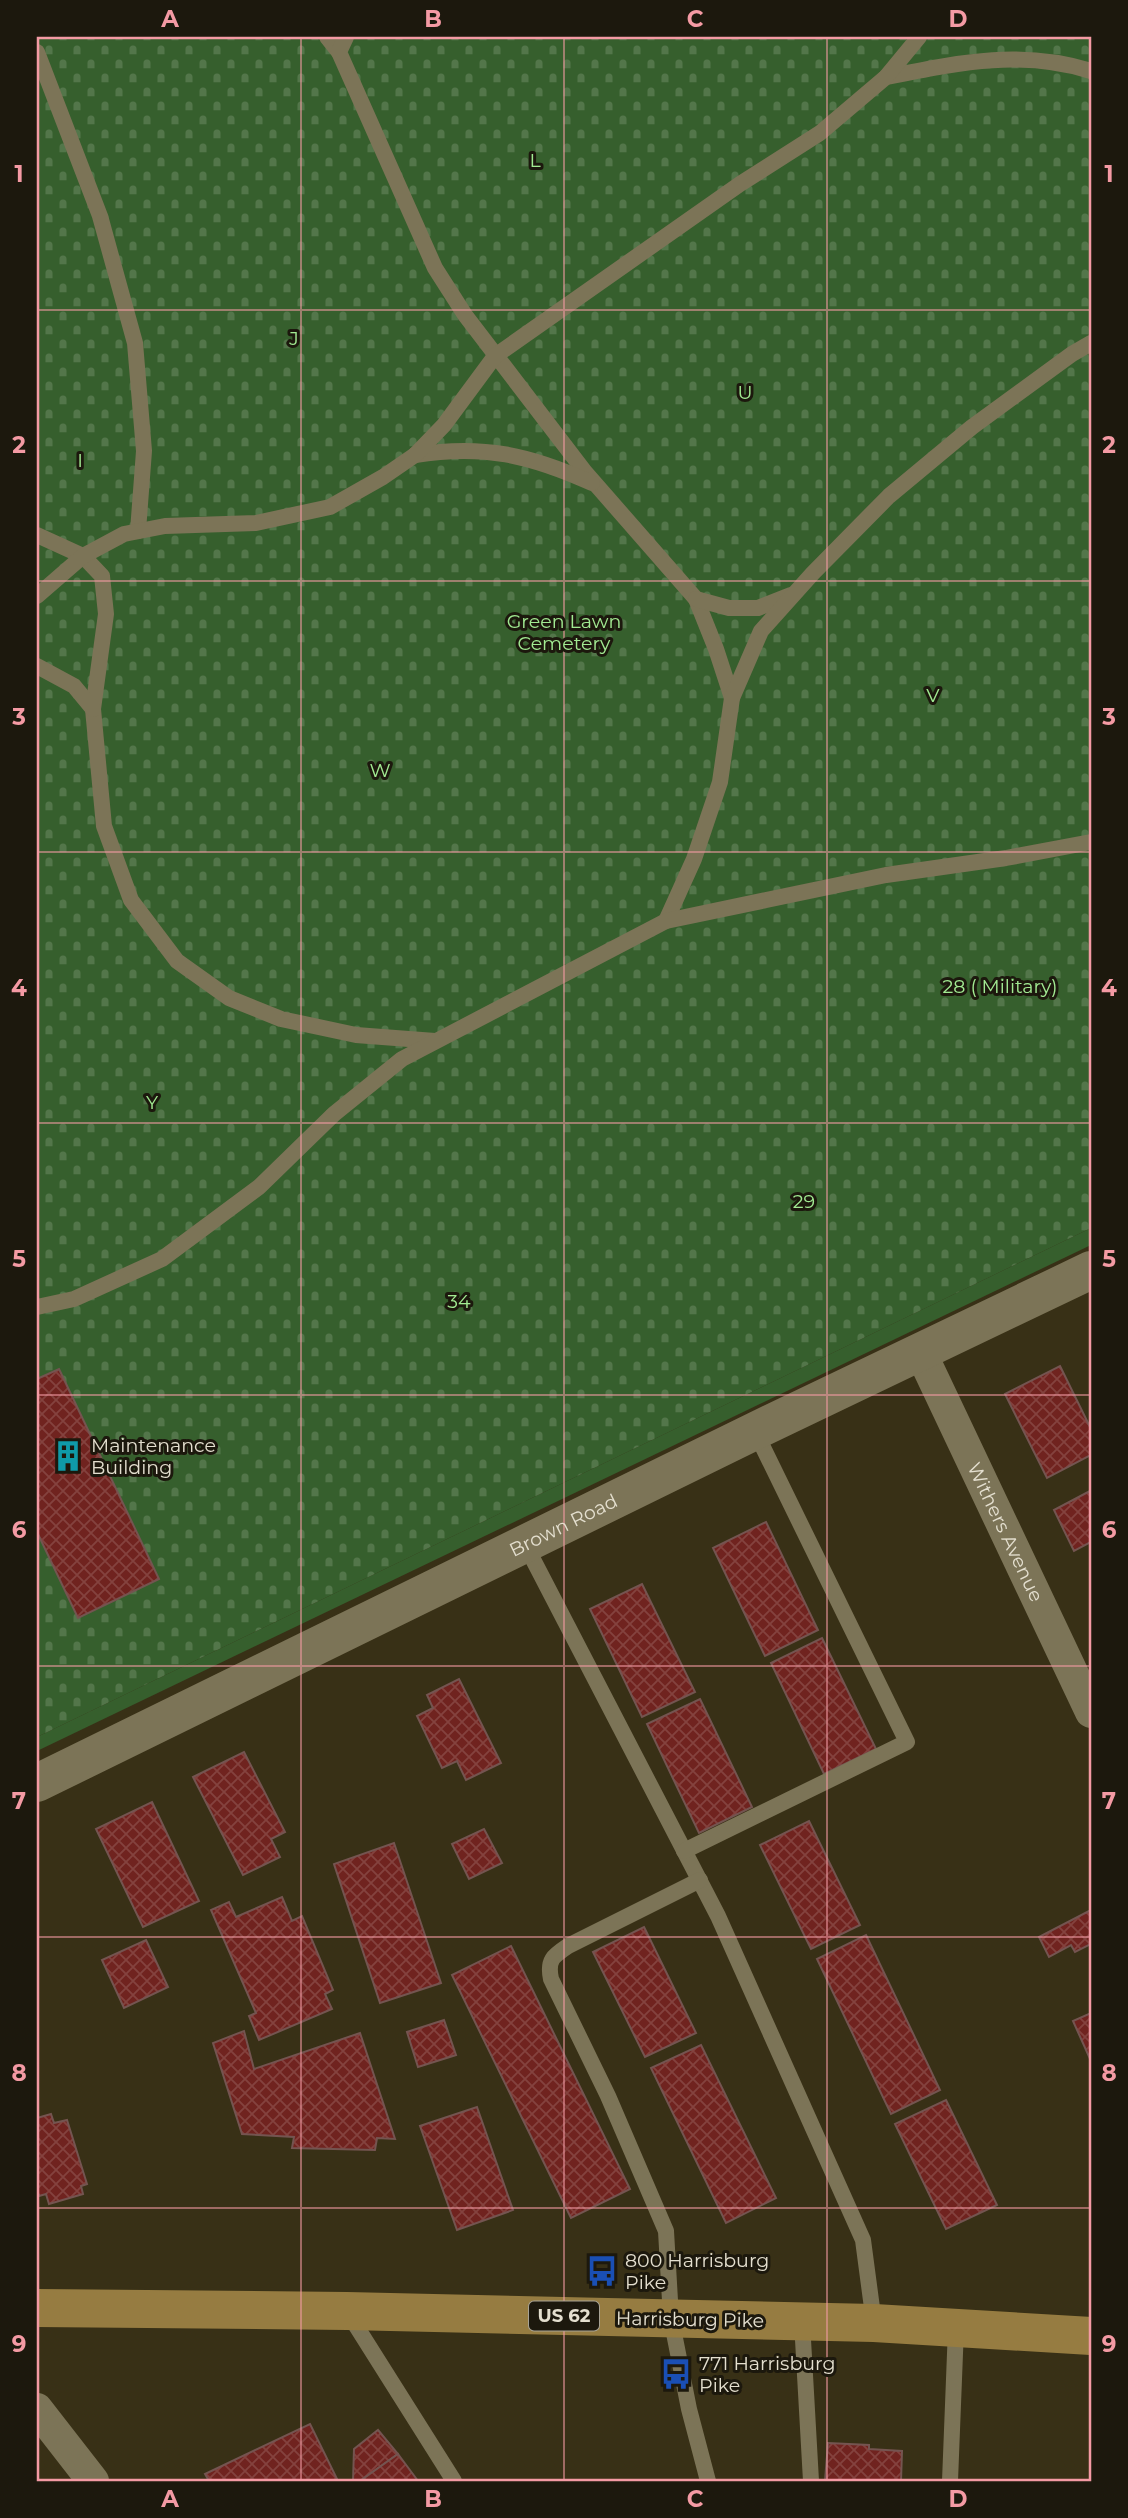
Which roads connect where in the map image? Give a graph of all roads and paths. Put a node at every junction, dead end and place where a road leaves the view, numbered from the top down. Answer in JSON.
{"nodes":[{"id":1,"x":327,"y":37,"type":"edge"},
{"id":2,"x":346,"y":37,"type":"edge"},
{"id":3,"x":919,"y":37,"type":"edge"},
{"id":4,"x":37,"y":52,"type":"edge"},
{"id":5,"x":338,"y":52,"type":"junction"},
{"id":6,"x":1091,"y":71,"type":"edge"},
{"id":7,"x":886,"y":78,"type":"junction"},
{"id":8,"x":1091,"y":344,"type":"edge"},
{"id":9,"x":495,"y":355,"type":"junction"},
{"id":10,"x":415,"y":455,"type":"junction"},
{"id":11,"x":598,"y":486,"type":"junction"},
{"id":12,"x":138,"y":531,"type":"junction"},
{"id":13,"x":37,"y":535,"type":"edge"},
{"id":14,"x":83,"y":556,"type":"junction"},
{"id":15,"x":794,"y":593,"type":"junction"},
{"id":16,"x":37,"y":596,"type":"edge"},
{"id":17,"x":695,"y":599,"type":"junction"},
{"id":18,"x":37,"y":666,"type":"edge"},
{"id":19,"x":732,"y":698,"type":"junction"},
{"id":20,"x":93,"y":709,"type":"junction"},
{"id":21,"x":1091,"y":842,"type":"edge"},
{"id":22,"x":666,"y":921,"type":"junction"},
{"id":23,"x":437,"y":1041,"type":"junction"},
{"id":24,"x":1091,"y":1270,"type":"edge"},
{"id":25,"x":37,"y":1307,"type":"edge"},
{"id":26,"x":921,"y":1353,"type":"junction"},
{"id":27,"x":755,"y":1431,"type":"junction"},
{"id":28,"x":525,"y":1544,"type":"junction"},
{"id":29,"x":1084,"y":1677,"type":"edge"},
{"id":30,"x":1091,"y":1712,"type":"edge"},
{"id":31,"x":37,"y":1783,"type":"edge"},
{"id":32,"x":684,"y":1851,"type":"junction"},
{"id":33,"x":700,"y":1880,"type":"junction"},
{"id":34,"x":37,"y":2308,"type":"edge"},
{"id":35,"x":347,"y":2311,"type":"junction"},
{"id":36,"x":671,"y":2318,"type":"junction"},
{"id":37,"x":802,"y":2322,"type":"junction"},
{"id":38,"x":874,"y":2323,"type":"junction"},
{"id":39,"x":956,"y":2328,"type":"junction"},
{"id":40,"x":1091,"y":2336,"type":"edge"},
{"id":41,"x":37,"y":2409,"type":"edge"},
{"id":42,"x":93,"y":2481,"type":"edge"},
{"id":43,"x":454,"y":2481,"type":"edge"},
{"id":44,"x":708,"y":2481,"type":"edge"},
{"id":45,"x":811,"y":2481,"type":"edge"},
{"id":46,"x":950,"y":2481,"type":"edge"}],
"edges":[{"from":1,"to":5,"type":"lane"},
{"from":2,"to":5,"type":"lane"},
{"from":3,"to":7,"type":"lane"},
{"from":4,"to":12,"type":"lane"},
{"from":5,"to":9,"type":"lane"},
{"from":6,"to":7,"type":"lane"},
{"from":7,"to":9,"type":"lane"},
{"from":8,"to":15,"type":"lane"},
{"from":9,"to":10,"type":"lane"},
{"from":9,"to":11,"type":"lane"},
{"from":10,"to":11,"type":"lane"},
{"from":10,"to":12,"type":"lane"},
{"from":11,"to":17,"type":"lane"},
{"from":12,"to":14,"type":"lane"},
{"from":13,"to":14,"type":"lane"},
{"from":14,"to":16,"type":"lane"},
{"from":14,"to":20,"type":"lane"},
{"from":15,"to":17,"type":"lane"},
{"from":15,"to":19,"type":"lane"},
{"from":17,"to":19,"type":"lane"},
{"from":18,"to":20,"type":"lane"},
{"from":19,"to":22,"type":"lane"},
{"from":20,"to":23,"type":"lane"},
{"from":21,"to":22,"type":"lane"},
{"from":22,"to":23,"type":"lane"},
{"from":23,"to":25,"type":"lane"},
{"from":24,"to":26,"type":"main road","name":"Brown Road"},
{"from":26,"to":27,"type":"main road","name":"Brown Road"},
{"from":26,"to":29,"type":"street","name":"Withers Avenue"},
{"from":27,"to":28,"type":"main road","name":"Brown Road"},
{"from":27,"to":32,"type":"lane"},
{"from":28,"to":31,"type":"main road","name":"Brown Road"},
{"from":28,"to":32,"type":"lane"},
{"from":29,"to":30,"type":"street","name":"Withers Avenue"},
{"from":32,"to":33,"type":"lane"},
{"from":33,"to":36,"type":"lane"},
{"from":33,"to":38,"type":"lane"},
{"from":34,"to":35,"type":"main road","name":"Harrisburg Pike","number":"US 62"},
{"from":35,"to":36,"type":"main road","name":"Harrisburg Pike","number":"US 62"},
{"from":35,"to":43,"type":"lane"},
{"from":36,"to":37,"type":"main road","name":"Harrisburg Pike","number":"US 62"},
{"from":36,"to":44,"type":"lane"},
{"from":37,"to":38,"type":"main road","name":"Harrisburg Pike","number":"US 62"},
{"from":37,"to":45,"type":"lane"},
{"from":38,"to":39,"type":"main road","name":"Harrisburg Pike","number":"US 62"},
{"from":39,"to":40,"type":"main road","name":"Harrisburg Pike","number":"US 62"},
{"from":39,"to":46,"type":"lane"},
{"from":41,"to":42,"type":"street"}]}
